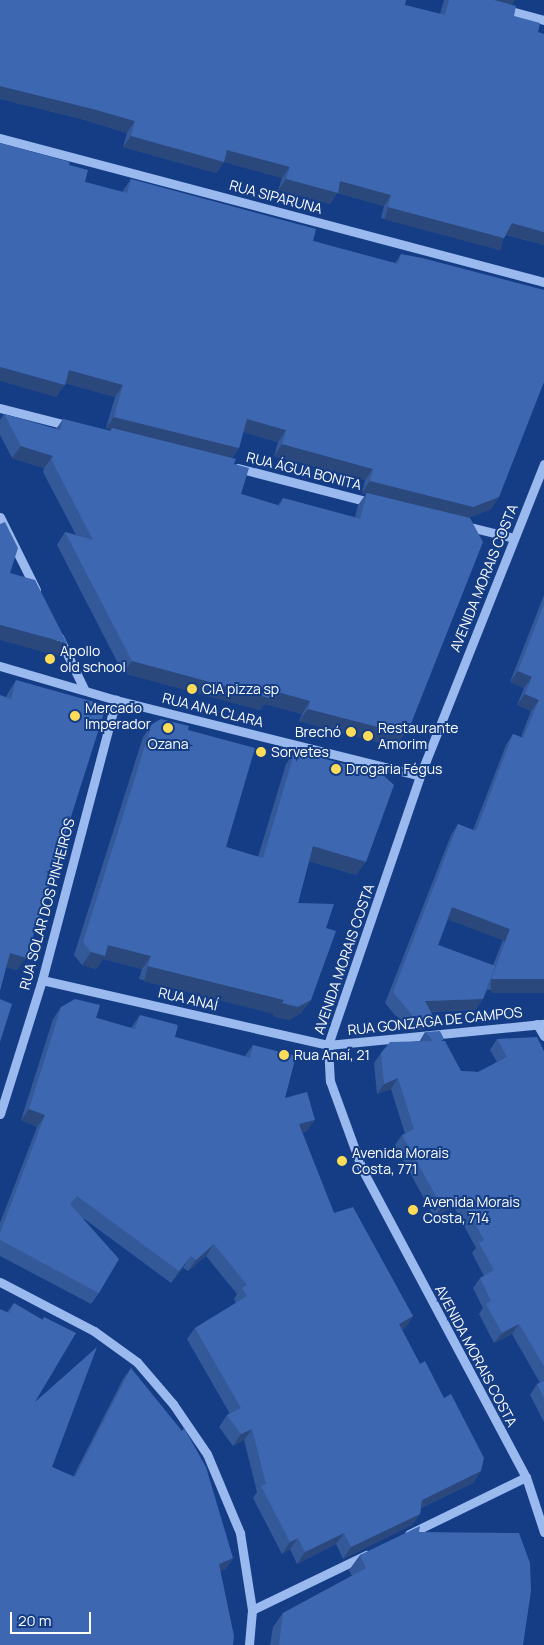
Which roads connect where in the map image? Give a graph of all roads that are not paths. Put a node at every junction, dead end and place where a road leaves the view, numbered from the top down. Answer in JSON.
{"nodes":[{"id":1,"x":496,"y":8,"type":"edge"},
{"id":2,"x":544,"y":20,"type":"edge"},
{"id":3,"x":0,"y":138,"type":"edge"},
{"id":4,"x":544,"y":282,"type":"edge"},
{"id":5,"x":0,"y":408,"type":"edge"},
{"id":6,"x":76,"y":428,"type":"edge"},
{"id":7,"x":544,"y":464,"type":"edge"},
{"id":8,"x":228,"y":466,"type":"edge"},
{"id":9,"x":381,"y":505,"type":"edge"},
{"id":10,"x":0,"y":516,"type":"edge"},
{"id":11,"x":457,"y":524,"type":"edge"},
{"id":12,"x":514,"y":538,"type":"junction"},
{"id":13,"x":42,"y":603,"type":"edge"},
{"id":14,"x":55,"y":628,"type":"edge"},
{"id":15,"x":0,"y":666,"type":"edge"},
{"id":16,"x":84,"y":689,"type":"junction"},
{"id":17,"x":116,"y":700,"type":"junction"},
{"id":18,"x":420,"y":776,"type":"junction"},
{"id":19,"x":42,"y":980,"type":"junction"},
{"id":20,"x":541,"y":1024,"type":"edge"},
{"id":21,"x":544,"y":1036,"type":"edge"},
{"id":22,"x":328,"y":1045,"type":"junction"},
{"id":23,"x":0,"y":1114,"type":"edge"},
{"id":24,"x":0,"y":1282,"type":"edge"},
{"id":25,"x":526,"y":1477,"type":"junction"},
{"id":26,"x":544,"y":1532,"type":"edge"},
{"id":27,"x":402,"y":1537,"type":"edge"},
{"id":28,"x":376,"y":1550,"type":"edge"},
{"id":29,"x":252,"y":1610,"type":"junction"},
{"id":30,"x":249,"y":1645,"type":"edge"}],
"edges":[{"from":1,"to":2,"type":"street"},
{"from":3,"to":4,"type":"street","name":"RUA SIPARUNA"},
{"from":5,"to":6,"type":"street"},
{"from":7,"to":12,"type":"street","name":"AVENIDA MORAIS COSTA"},
{"from":8,"to":9,"type":"street","name":"RUA ÁGUA BONITA"},
{"from":10,"to":13,"type":"street"},
{"from":11,"to":12,"type":"street"},
{"from":12,"to":18,"type":"street","name":"AVENIDA MORAIS COSTA"},
{"from":14,"to":16,"type":"street"},
{"from":15,"to":16,"type":"street","name":"RUA ANA CLARA"},
{"from":16,"to":17,"type":"street","name":"RUA ANA CLARA"},
{"from":17,"to":18,"type":"street","name":"RUA ANA CLARA"},
{"from":17,"to":19,"type":"street","name":"RUA SOLAR DOS PINHEIROS"},
{"from":18,"to":22,"type":"street","name":"AVENIDA MORAIS COSTA"},
{"from":19,"to":22,"type":"street","name":"RUA ANAÍ"},
{"from":19,"to":23,"type":"street","name":"RUA SOLAR DOS PINHEIROS"},
{"from":20,"to":21,"type":"street"},
{"from":20,"to":22,"type":"street","name":"RUA GONZAGA DE CAMPOS"},
{"from":22,"to":25,"type":"street","name":"AVENIDA MORAIS COSTA"},
{"from":24,"to":29,"type":"street"},
{"from":25,"to":26,"type":"street","name":"AVENIDA MORAIS COSTA"},
{"from":25,"to":27,"type":"street"},
{"from":28,"to":29,"type":"street"},
{"from":29,"to":30,"type":"street"}]}
